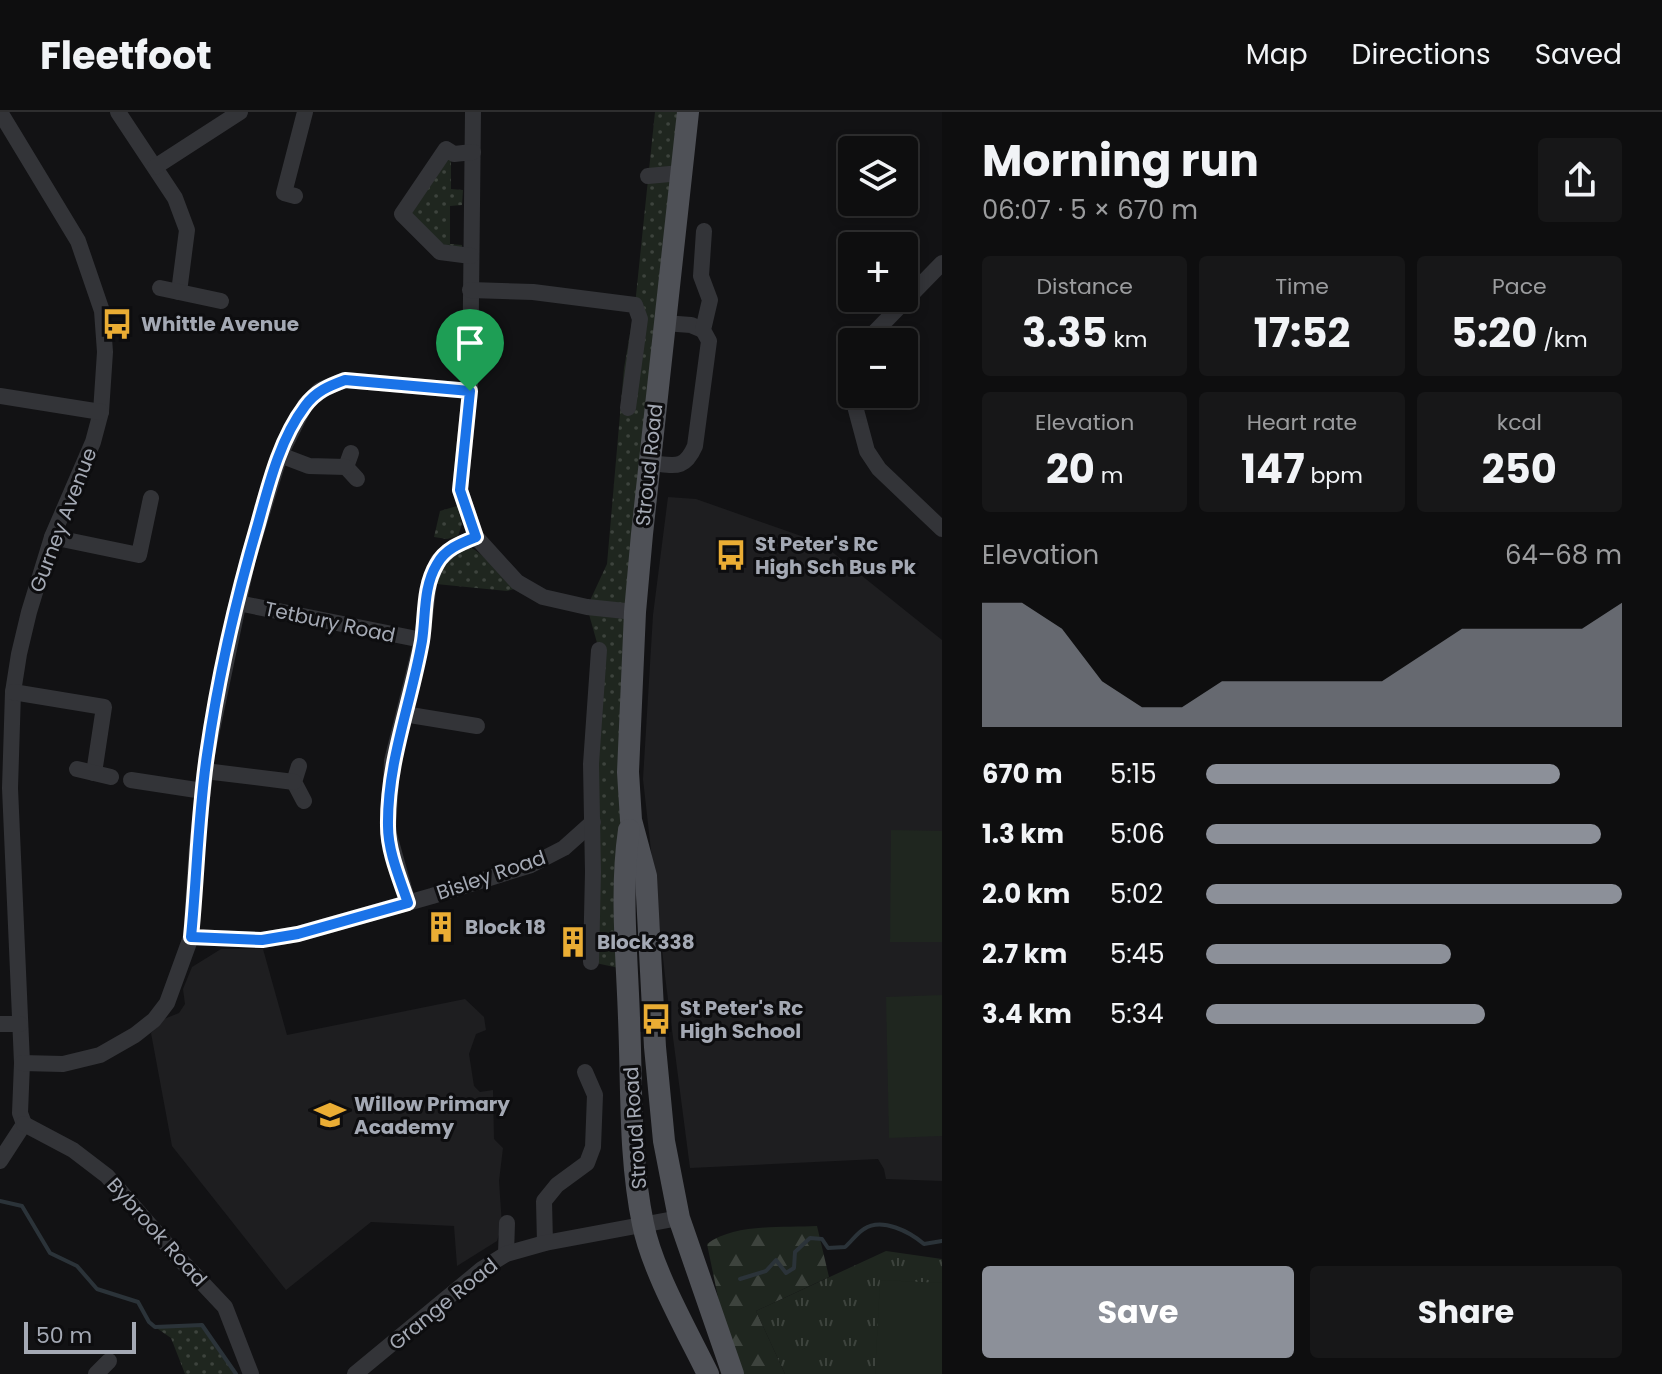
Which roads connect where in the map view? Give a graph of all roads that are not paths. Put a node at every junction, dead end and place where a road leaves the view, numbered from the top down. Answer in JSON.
{"nodes":[{"id":1,"x":0,"y":112,"type":"edge"},
{"id":2,"x":118,"y":112,"type":"edge"},
{"id":3,"x":240,"y":112,"type":"edge"},
{"id":4,"x":305,"y":112,"type":"edge"},
{"id":5,"x":473,"y":112,"type":"edge"},
{"id":6,"x":688,"y":112,"type":"edge"},
{"id":7,"x":473,"y":152,"type":"junction"},
{"id":8,"x":155,"y":167,"type":"junction"},
{"id":9,"x":681,"y":173,"type":"junction"},
{"id":10,"x":648,"y":176,"type":"dead end"},
{"id":11,"x":295,"y":196,"type":"dead end"},
{"id":12,"x":704,"y":231,"type":"dead end"},
{"id":13,"x":471,"y":256,"type":"junction"},
{"id":14,"x":942,"y":263,"type":"edge"},
{"id":15,"x":160,"y":288,"type":"dead end"},
{"id":16,"x":470,"y":290,"type":"junction"},
{"id":17,"x":179,"y":292,"type":"junction"},
{"id":18,"x":221,"y":301,"type":"dead end"},
{"id":19,"x":664,"y":323,"type":"junction"},
{"id":20,"x":879,"y":328,"type":"edge"},
{"id":21,"x":703,"y":330,"type":"junction"},
{"id":22,"x":470,"y":391,"type":"junction"},
{"id":23,"x":0,"y":396,"type":"edge"},
{"id":24,"x":628,"y":408,"type":"dead end"},
{"id":25,"x":855,"y":408,"type":"edge"},
{"id":26,"x":101,"y":412,"type":"junction"},
{"id":27,"x":280,"y":455,"type":"junction"},
{"id":28,"x":650,"y":463,"type":"junction"},
{"id":29,"x":351,"y":466,"type":"dead end"},
{"id":30,"x":151,"y":498,"type":"dead end"},
{"id":31,"x":942,"y":529,"type":"edge"},
{"id":32,"x":52,"y":537,"type":"junction"},
{"id":33,"x":476,"y":537,"type":"junction"},
{"id":34,"x":238,"y":603,"type":"junction"},
{"id":35,"x":635,"y":612,"type":"junction"},
{"id":36,"x":422,"y":640,"type":"junction"},
{"id":37,"x":599,"y":650,"type":"dead end"},
{"id":38,"x":13,"y":692,"type":"junction"},
{"id":39,"x":404,"y":714,"type":"junction"},
{"id":40,"x":477,"y":726,"type":"dead end"},
{"id":41,"x":111,"y":777,"type":"dead end"},
{"id":42,"x":135,"y":778,"type":"dead end"},
{"id":43,"x":204,"y":783,"type":"junction"},
{"id":44,"x":304,"y":801,"type":"dead end"},
{"id":45,"x":631,"y":820,"type":"junction"},
{"id":46,"x":593,"y":822,"type":"junction"},
{"id":47,"x":6,"y":851,"type":"edge"},
{"id":48,"x":408,"y":903,"type":"junction"},
{"id":49,"x":191,"y":937,"type":"junction"},
{"id":50,"x":591,"y":962,"type":"dead end"},
{"id":51,"x":0,"y":1024,"type":"edge"},
{"id":52,"x":20,"y":1024,"type":"junction"},
{"id":53,"x":22,"y":1063,"type":"junction"},
{"id":54,"x":585,"y":1072,"type":"dead end"},
{"id":55,"x":24,"y":1124,"type":"junction"},
{"id":56,"x":0,"y":1161,"type":"edge"},
{"id":57,"x":679,"y":1218,"type":"junction"},
{"id":58,"x":507,"y":1223,"type":"dead end"},
{"id":59,"x":643,"y":1226,"type":"junction"},
{"id":60,"x":545,"y":1243,"type":"junction"},
{"id":61,"x":506,"y":1254,"type":"junction"},
{"id":62,"x":109,"y":1361,"type":"dead end"},
{"id":63,"x":96,"y":1374,"type":"edge"},
{"id":64,"x":251,"y":1374,"type":"edge"},
{"id":65,"x":355,"y":1374,"type":"edge"},
{"id":66,"x":708,"y":1374,"type":"edge"},
{"id":67,"x":733,"y":1374,"type":"edge"}],
"edges":[{"from":1,"to":26,"type":"street","name":"Gurney Avenue"},
{"from":2,"to":8,"type":"street"},
{"from":3,"to":8,"type":"street"},
{"from":4,"to":11,"type":"street"},
{"from":5,"to":7,"type":"street"},
{"from":6,"to":9,"type":"main road","name":"Stroud Road"},
{"from":7,"to":13,"type":"street"},
{"from":7,"to":13,"type":"street"},
{"from":8,"to":17,"type":"street"},
{"from":9,"to":10,"type":"street"},
{"from":9,"to":19,"type":"main road","name":"Stroud Road"},
{"from":12,"to":21,"type":"street"},
{"from":13,"to":16,"type":"street"},
{"from":14,"to":20,"type":"street"},
{"from":15,"to":17,"type":"street"},
{"from":16,"to":22,"type":"street"},
{"from":16,"to":24,"type":"street"},
{"from":17,"to":18,"type":"street"},
{"from":19,"to":21,"type":"street"},
{"from":19,"to":28,"type":"main road","name":"Stroud Road"},
{"from":21,"to":28,"type":"street"},
{"from":22,"to":27,"type":"street"},
{"from":22,"to":33,"type":"street"},
{"from":23,"to":26,"type":"street"},
{"from":25,"to":31,"type":"street"},
{"from":26,"to":32,"type":"street","name":"Gurney Avenue"},
{"from":27,"to":29,"type":"street"},
{"from":27,"to":34,"type":"street"},
{"from":28,"to":35,"type":"main road","name":"Stroud Road"},
{"from":30,"to":32,"type":"street"},
{"from":32,"to":38,"type":"street","name":"Gurney Avenue"},
{"from":33,"to":35,"type":"street"},
{"from":33,"to":36,"type":"street"},
{"from":34,"to":36,"type":"street","name":"Tetbury Road"},
{"from":34,"to":43,"type":"street"},
{"from":35,"to":45,"type":"main road","name":"Stroud Road"},
{"from":36,"to":39,"type":"street"},
{"from":37,"to":46,"type":"street"},
{"from":38,"to":41,"type":"street"},
{"from":38,"to":47,"type":"street","name":"Gurney Avenue"},
{"from":39,"to":40,"type":"street"},
{"from":39,"to":48,"type":"street"},
{"from":42,"to":43,"type":"street"},
{"from":43,"to":44,"type":"street"},
{"from":43,"to":49,"type":"street"},
{"from":45,"to":57,"type":"main road","name":"Stroud Road"},
{"from":45,"to":59,"type":"main road","name":"Stroud Road"},
{"from":46,"to":48,"type":"street","name":"Bisley Road"},
{"from":46,"to":50,"type":"street"},
{"from":47,"to":52,"type":"street","name":"Gurney Avenue"},
{"from":48,"to":49,"type":"street","name":"Bisley Road"},
{"from":49,"to":53,"type":"street"},
{"from":51,"to":52,"type":"street"},
{"from":52,"to":53,"type":"street","name":"Gurney Avenue"},
{"from":53,"to":55,"type":"street","name":"Gurney Avenue"},
{"from":54,"to":60,"type":"street"},
{"from":55,"to":56,"type":"street"},
{"from":55,"to":64,"type":"street","name":"Bybrook Road"},
{"from":57,"to":59,"type":"street","name":"Grange Road"},
{"from":57,"to":67,"type":"main road","name":"Stroud Road"},
{"from":58,"to":61,"type":"street"},
{"from":59,"to":60,"type":"street","name":"Grange Road"},
{"from":59,"to":66,"type":"main road","name":"Stroud Road"},
{"from":60,"to":61,"type":"street","name":"Grange Road"},
{"from":61,"to":65,"type":"street","name":"Grange Road"},
{"from":62,"to":63,"type":"street"}]}
